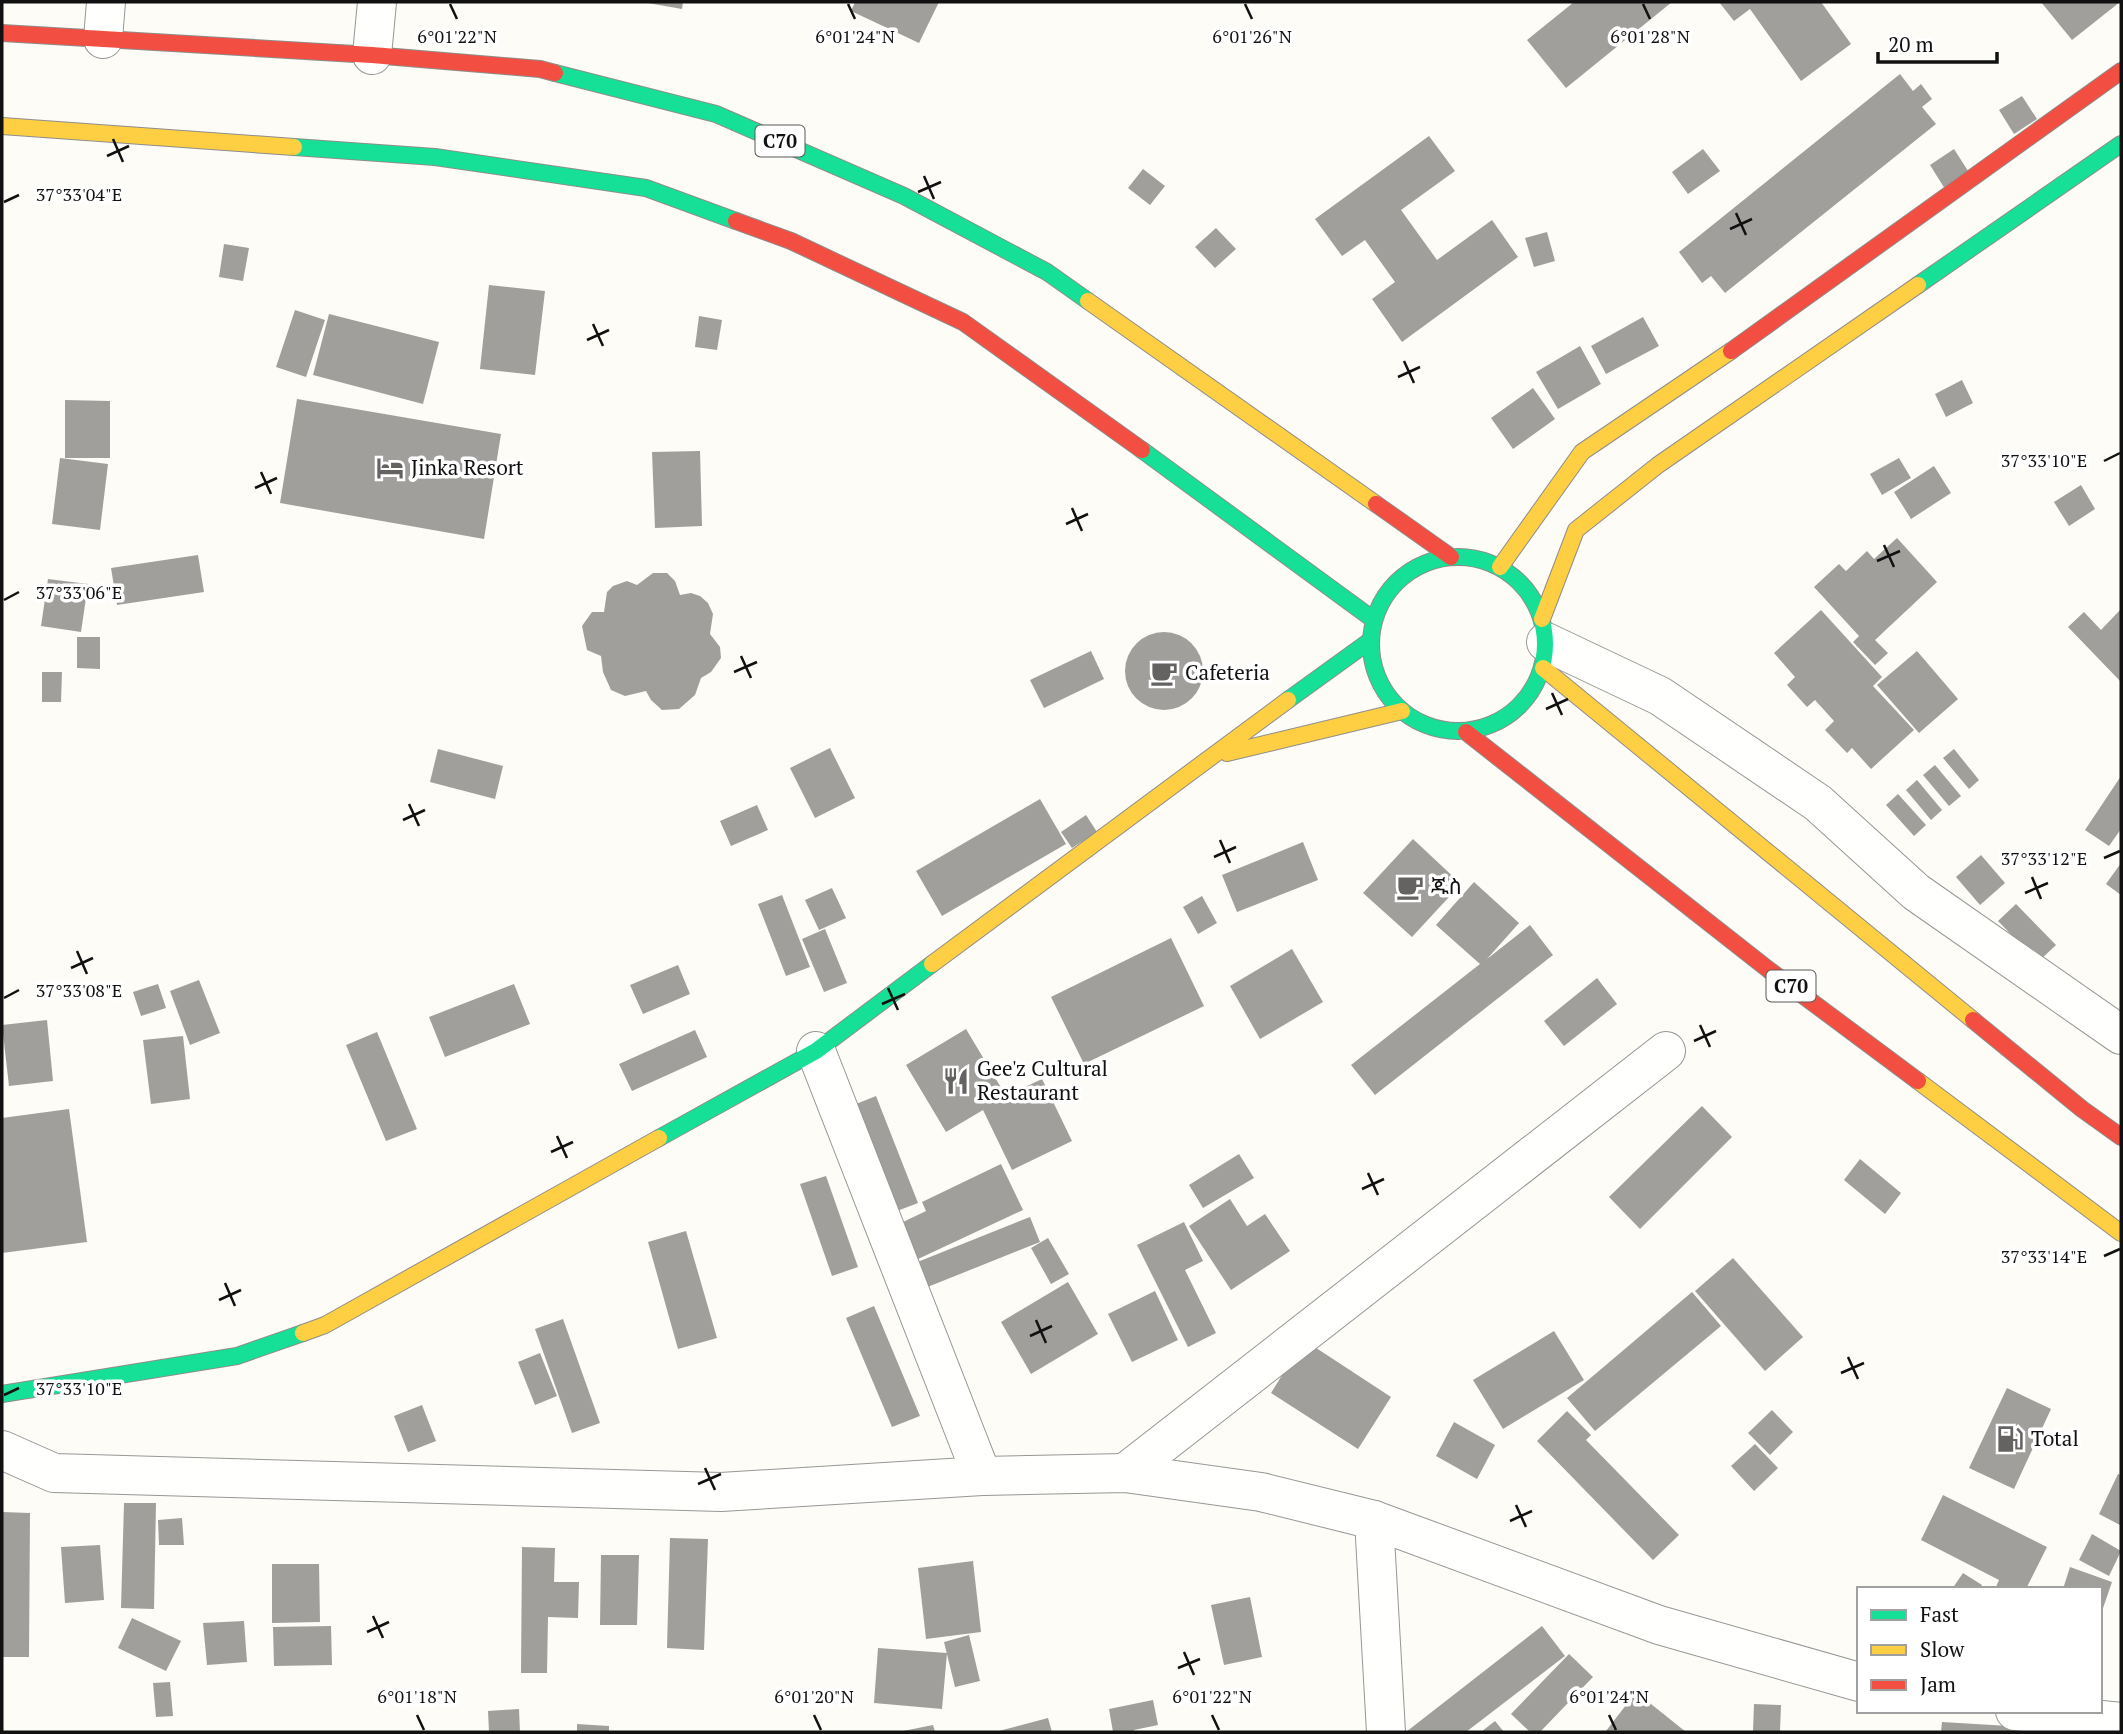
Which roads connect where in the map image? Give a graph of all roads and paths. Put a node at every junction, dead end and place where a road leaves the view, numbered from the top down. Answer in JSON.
{"nodes":[{"id":1,"x":106,"y":2,"type":"edge"},
{"id":2,"x":377,"y":2,"type":"edge"},
{"id":3,"x":2,"y":33,"type":"edge"},
{"id":4,"x":103,"y":39,"type":"junction"},
{"id":5,"x":372,"y":55,"type":"junction"},
{"id":6,"x":2121,"y":71,"type":"edge"},
{"id":7,"x":2,"y":125,"type":"edge"},
{"id":8,"x":2121,"y":144,"type":"edge"},
{"id":9,"x":1451,"y":556,"type":"junction"},
{"id":10,"x":1500,"y":567,"type":"junction"},
{"id":11,"x":1374,"y":620,"type":"junction"},
{"id":12,"x":1370,"y":640,"type":"junction"},
{"id":13,"x":1543,"y":643,"type":"junction"},
{"id":14,"x":1402,"y":711,"type":"junction"},
{"id":15,"x":1466,"y":732,"type":"junction"},
{"id":16,"x":1208,"y":757,"type":"junction"},
{"id":17,"x":2121,"y":1035,"type":"edge"},
{"id":18,"x":816,"y":1051,"type":"junction"},
{"id":19,"x":1666,"y":1051,"type":"dead end"},
{"id":20,"x":2121,"y":1137,"type":"edge"},
{"id":21,"x":2121,"y":1233,"type":"edge"},
{"id":22,"x":2,"y":1394,"type":"edge"},
{"id":23,"x":2,"y":1450,"type":"edge"},
{"id":24,"x":1125,"y":1474,"type":"junction"},
{"id":25,"x":982,"y":1476,"type":"junction"},
{"id":26,"x":1374,"y":1520,"type":"junction"},
{"id":27,"x":1857,"y":1681,"type":"edge"},
{"id":28,"x":2034,"y":1713,"type":"edge"},
{"id":29,"x":1386,"y":1732,"type":"edge"},
{"id":30,"x":2119,"y":1732,"type":"edge"}],
"edges":[{"from":1,"to":4,"type":"street"},
{"from":2,"to":5,"type":"street"},
{"from":3,"to":4,"type":"main road","number":"C70"},
{"from":4,"to":5,"type":"main road","number":"C70"},
{"from":5,"to":9,"type":"main road","number":"C70"},
{"from":6,"to":10,"type":"main road"},
{"from":7,"to":11,"type":"main road"},
{"from":8,"to":13,"type":"main road"},
{"from":9,"to":10,"type":"main road","number":"C70"},
{"from":9,"to":11,"type":"main road","number":"C70"},
{"from":10,"to":13,"type":"main road","number":"C70"},
{"from":11,"to":12,"type":"main road","number":"C70"},
{"from":12,"to":14,"type":"main road","number":"C70"},
{"from":12,"to":16,"type":"main road"},
{"from":13,"to":15,"type":"main road","number":"C70"},
{"from":13,"to":17,"type":"street"},
{"from":13,"to":20,"type":"main road","number":"C70"},
{"from":14,"to":15,"type":"main road","number":"C70"},
{"from":14,"to":16,"type":"main road"},
{"from":15,"to":21,"type":"main road","number":"C70"},
{"from":16,"to":18,"type":"main road"},
{"from":18,"to":22,"type":"main road"},
{"from":18,"to":25,"type":"street"},
{"from":19,"to":24,"type":"street"},
{"from":23,"to":25,"type":"street"},
{"from":24,"to":25,"type":"street"},
{"from":24,"to":26,"type":"street"},
{"from":26,"to":27,"type":"street"},
{"from":26,"to":29,"type":"street"},
{"from":28,"to":30,"type":"street"}]}
